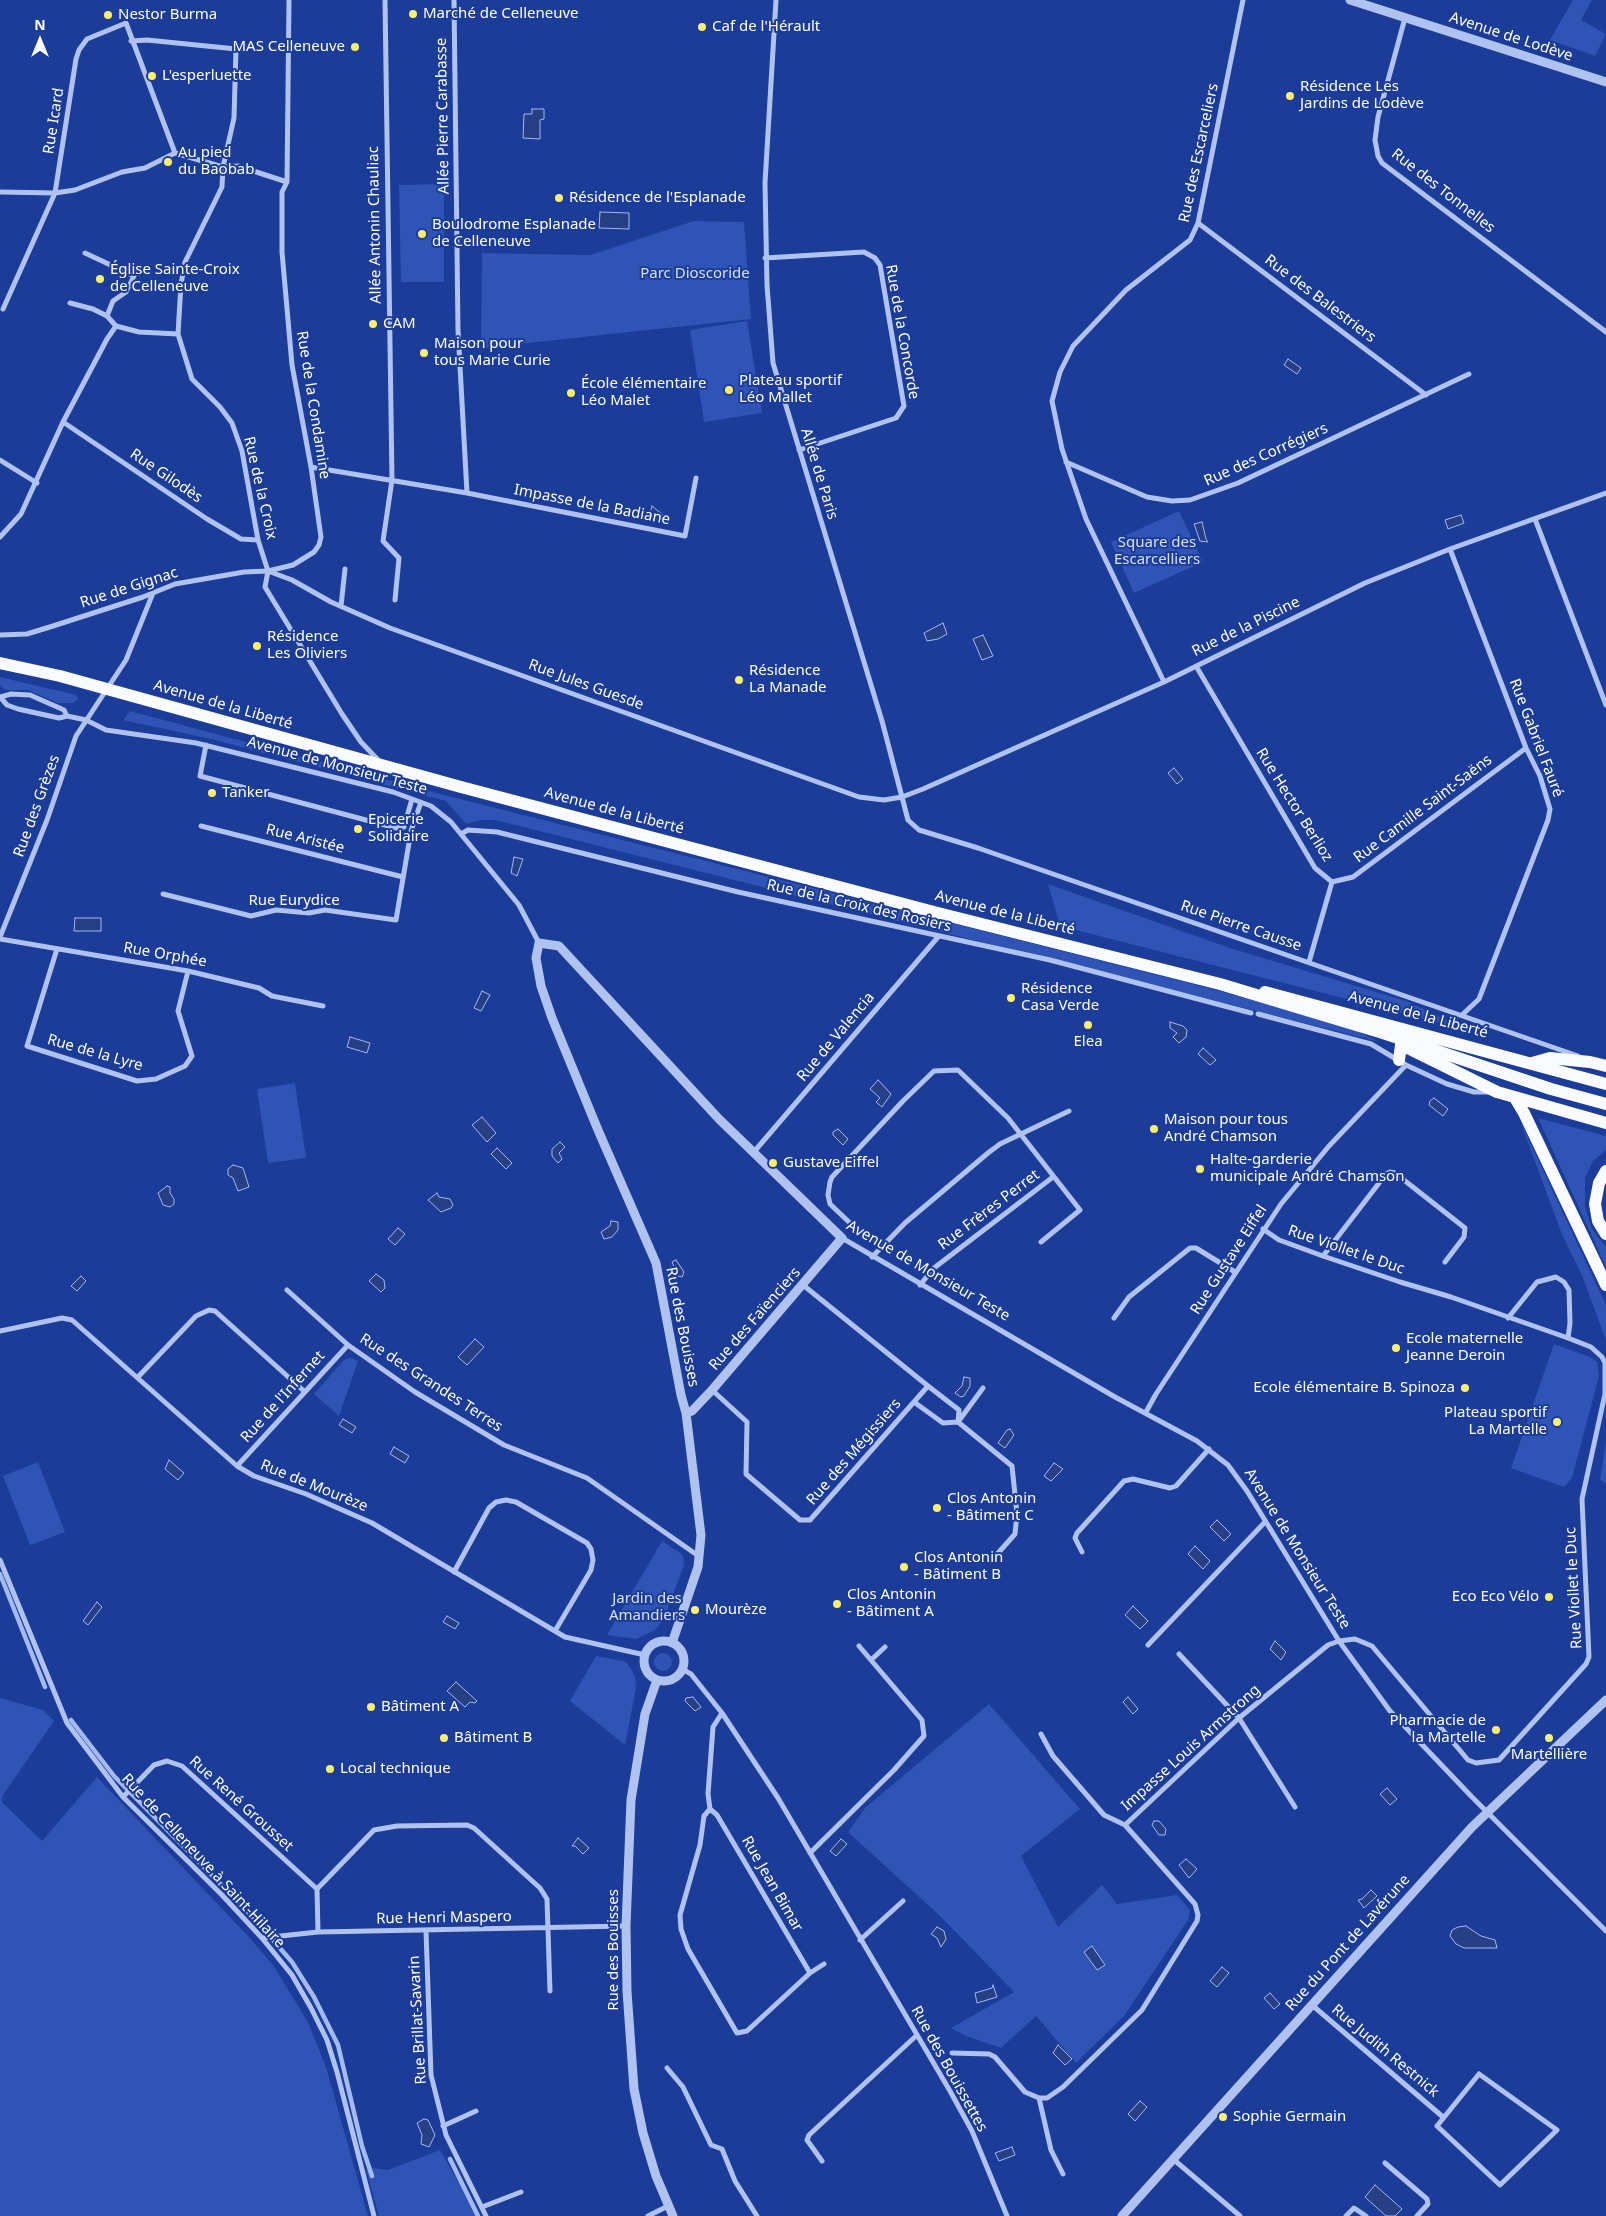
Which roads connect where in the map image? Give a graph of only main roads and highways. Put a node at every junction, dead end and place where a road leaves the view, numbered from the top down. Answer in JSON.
{"nodes":[{"id":1,"x":0,"y":663,"type":"edge"},
{"id":2,"x":1220,"y":984,"type":"junction"},
{"id":3,"x":1383,"y":1033,"type":"junction"},
{"id":4,"x":1401,"y":1045,"type":"junction"},
{"id":5,"x":1402,"y":1063,"type":"road end"},
{"id":6,"x":1532,"y":1063,"type":"junction"},
{"id":7,"x":1606,"y":1066,"type":"edge"},
{"id":8,"x":1606,"y":1084,"type":"edge"},
{"id":9,"x":1515,"y":1098,"type":"junction"},
{"id":10,"x":1606,"y":1104,"type":"edge"},
{"id":11,"x":1606,"y":1123,"type":"edge"},
{"id":12,"x":1606,"y":1171,"type":"edge"},
{"id":13,"x":1606,"y":1234,"type":"edge"},
{"id":14,"x":1606,"y":1285,"type":"edge"}],
"edges":[{"from":1,"to":2,"type":"main road","name":"Avenue de la Liberté"},
{"from":2,"to":3,"type":"main road","name":"Avenue de la Liberté"},
{"from":2,"to":6,"type":"main road","name":"Avenue de la Liberté"},
{"from":3,"to":4,"type":"main road","name":"Avenue de la Liberté"},
{"from":3,"to":10,"type":"main road","name":"Avenue de la Liberté"},
{"from":4,"to":5,"type":"main road"},
{"from":4,"to":9,"type":"main road","name":"Avenue de la Liberté"},
{"from":6,"to":7,"type":"main road"},
{"from":6,"to":8,"type":"main road","name":"Avenue de la Liberté"},
{"from":9,"to":11,"type":"main road","name":"Avenue de la Liberté"},
{"from":9,"to":14,"type":"main road"},
{"from":12,"to":13,"type":"main road"}]}
